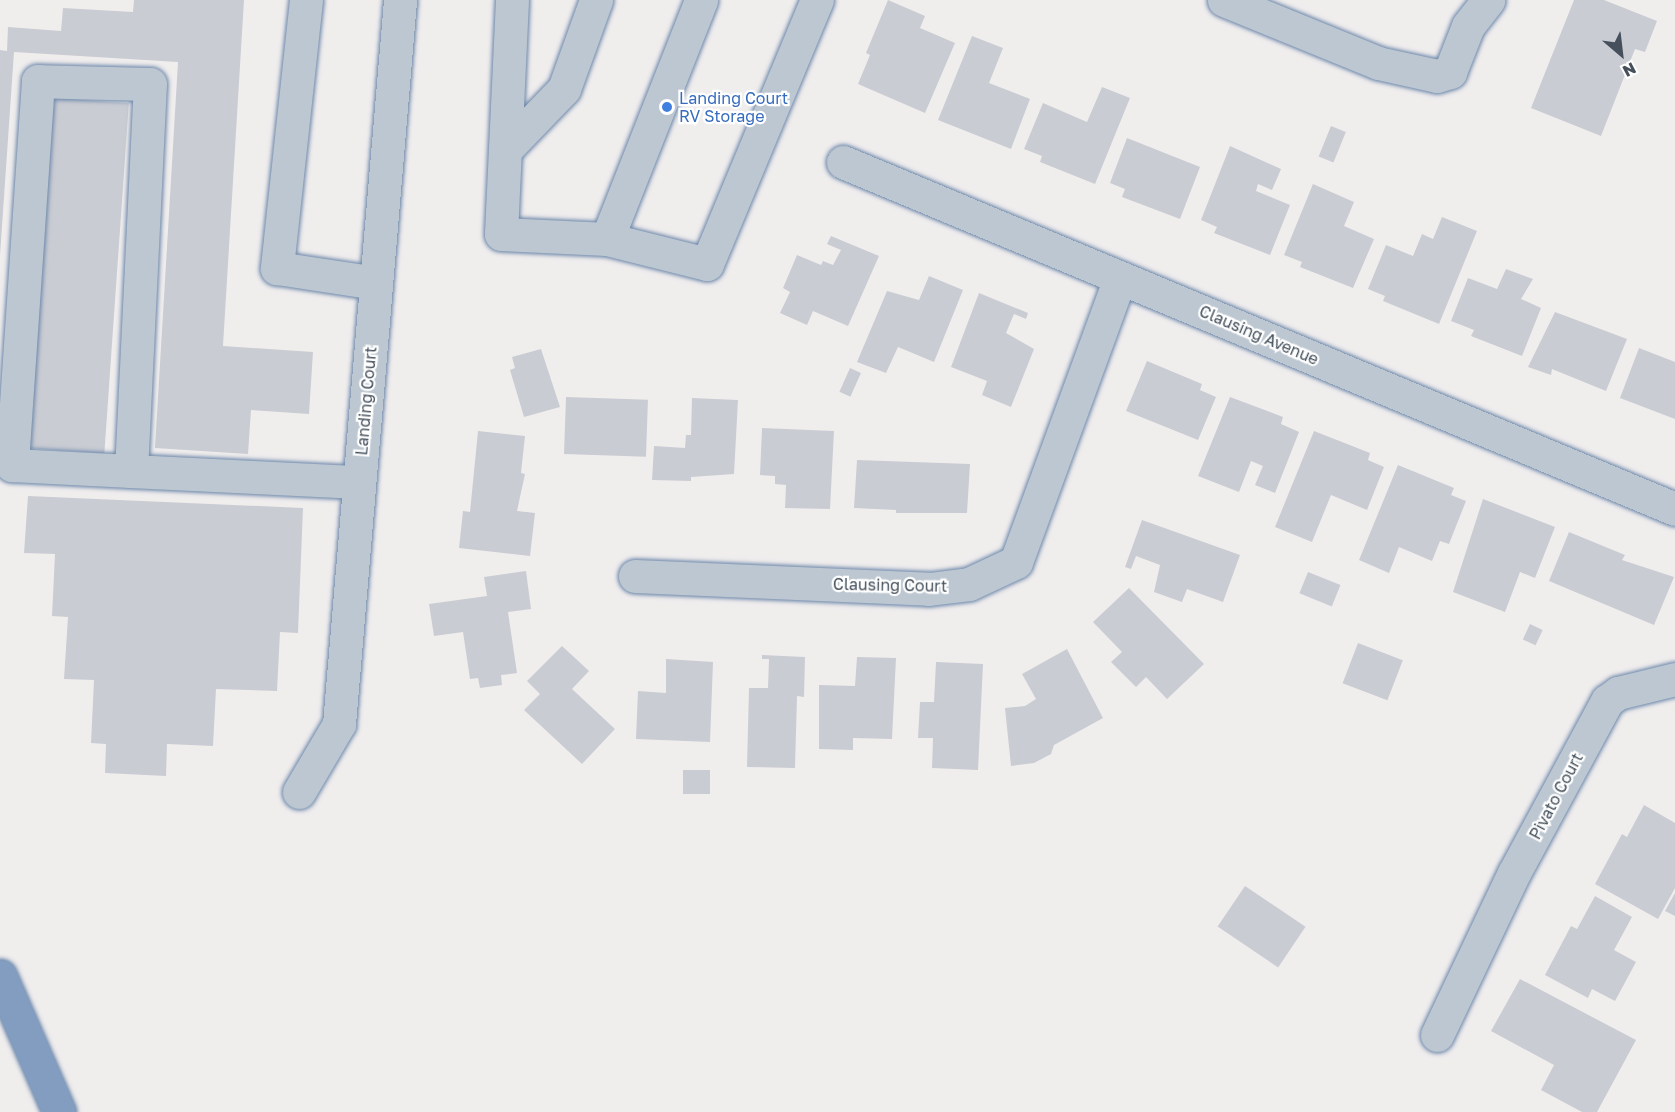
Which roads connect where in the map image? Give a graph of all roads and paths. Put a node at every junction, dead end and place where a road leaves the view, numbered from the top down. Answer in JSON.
{"nodes":[{"id":1,"x":306,"y":0,"type":"edge"},
{"id":2,"x":400,"y":0,"type":"edge"},
{"id":3,"x":512,"y":0,"type":"edge"},
{"id":4,"x":596,"y":0,"type":"edge"},
{"id":5,"x":701,"y":0,"type":"edge"},
{"id":6,"x":817,"y":0,"type":"edge"},
{"id":7,"x":1224,"y":0,"type":"edge"},
{"id":8,"x":1488,"y":0,"type":"edge"},
{"id":9,"x":505,"y":150,"type":"junction"},
{"id":10,"x":843,"y":162,"type":"dead end"},
{"id":11,"x":607,"y":239,"type":"junction"},
{"id":12,"x":1120,"y":278,"type":"junction"},
{"id":13,"x":376,"y":283,"type":"junction"},
{"id":14,"x":131,"y":471,"type":"junction"},
{"id":15,"x":359,"y":482,"type":"junction"},
{"id":16,"x":1675,"y":509,"type":"edge"},
{"id":17,"x":635,"y":576,"type":"dead end"},
{"id":18,"x":1675,"y":679,"type":"edge"},
{"id":19,"x":299,"y":792,"type":"dead end"},
{"id":20,"x":0,"y":976,"type":"edge"},
{"id":21,"x":1437,"y":1035,"type":"dead end"},
{"id":22,"x":59,"y":1112,"type":"edge"}],
"edges":[{"from":1,"to":13,"type":"street"},
{"from":2,"to":13,"type":"street","name":"Landing Court"},
{"from":3,"to":9,"type":"street"},
{"from":4,"to":9,"type":"street"},
{"from":5,"to":11,"type":"street"},
{"from":6,"to":11,"type":"street"},
{"from":7,"to":8,"type":"street"},
{"from":9,"to":11,"type":"street"},
{"from":10,"to":12,"type":"street","name":"Clausing Avenue"},
{"from":12,"to":16,"type":"street","name":"Clausing Avenue"},
{"from":12,"to":17,"type":"street","name":"Clausing Court"},
{"from":13,"to":15,"type":"street","name":"Landing Court"},
{"from":14,"to":14,"type":"street"},
{"from":14,"to":15,"type":"street"},
{"from":15,"to":19,"type":"street","name":"Landing Court"},
{"from":18,"to":21,"type":"street","name":"Pivato Court"},
{"from":20,"to":22,"type":"highway"}]}
